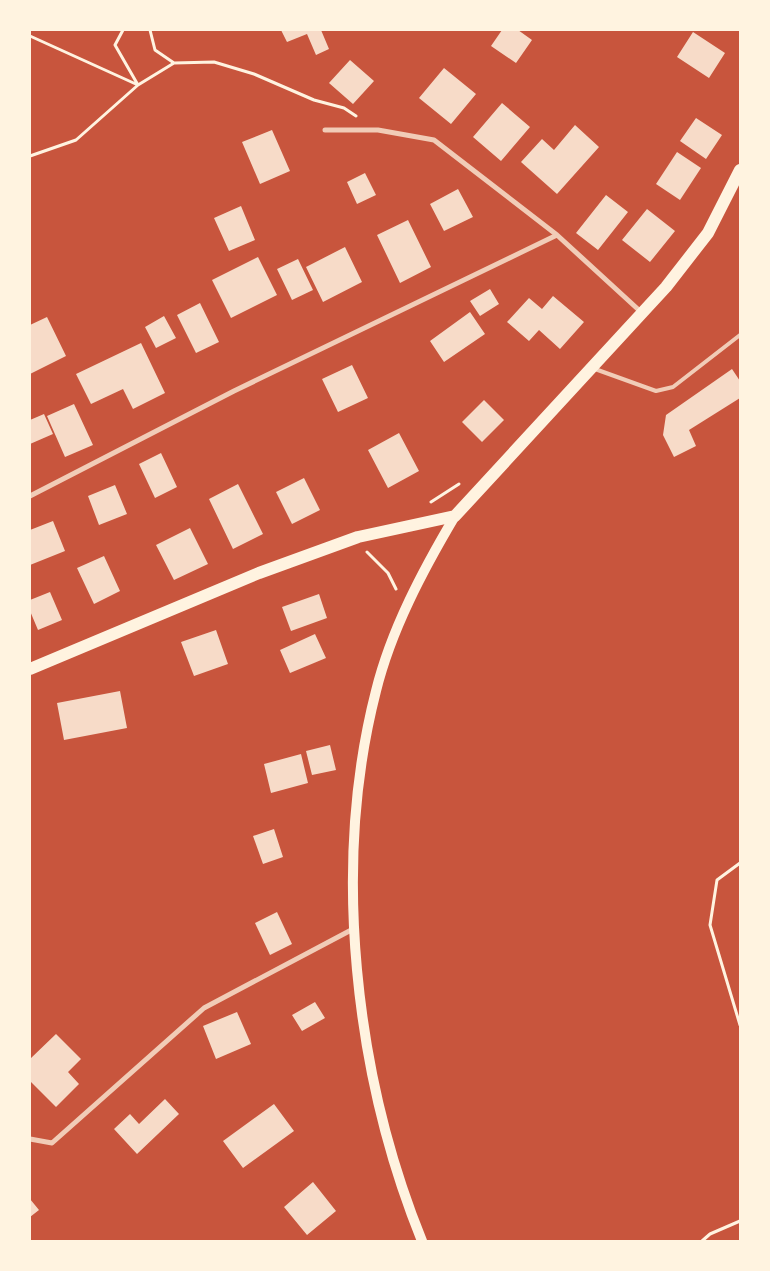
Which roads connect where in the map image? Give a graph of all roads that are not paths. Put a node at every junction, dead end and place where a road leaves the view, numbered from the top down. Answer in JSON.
{"nodes":[{"id":1,"x":324,"y":130,"type":"dead end"},
{"id":2,"x":740,"y":170,"type":"edge"},
{"id":3,"x":557,"y":235,"type":"junction"},
{"id":4,"x":643,"y":314,"type":"junction"},
{"id":5,"x":740,"y":335,"type":"edge"},
{"id":6,"x":593,"y":368,"type":"junction"},
{"id":7,"x":30,"y":496,"type":"edge"},
{"id":8,"x":455,"y":516,"type":"junction"},
{"id":9,"x":30,"y":669,"type":"edge"},
{"id":10,"x":355,"y":928,"type":"junction"},
{"id":11,"x":30,"y":1139,"type":"edge"},
{"id":12,"x":422,"y":1241,"type":"edge"}],
"edges":[{"from":1,"to":3,"type":"street"},
{"from":2,"to":4,"type":"main road"},
{"from":3,"to":4,"type":"street"},
{"from":3,"to":7,"type":"street"},
{"from":4,"to":6,"type":"main road"},
{"from":5,"to":6,"type":"lane"},
{"from":6,"to":8,"type":"main road"},
{"from":8,"to":9,"type":"main road"},
{"from":8,"to":10,"type":"main road"},
{"from":10,"to":11,"type":"street"},
{"from":10,"to":12,"type":"main road"}]}
